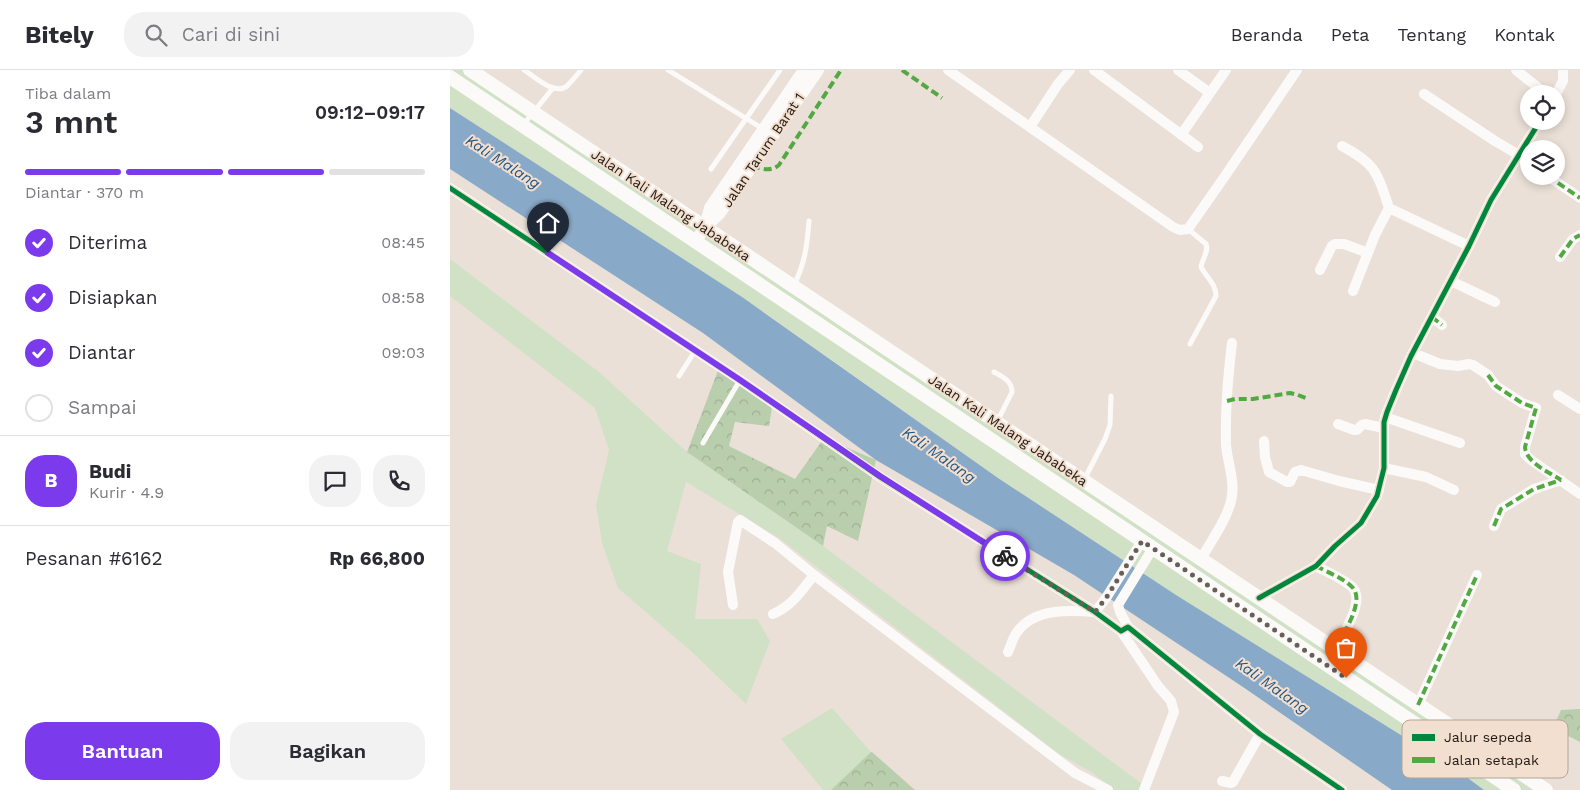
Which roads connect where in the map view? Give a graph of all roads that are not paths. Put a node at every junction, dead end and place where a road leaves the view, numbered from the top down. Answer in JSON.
{"nodes":[{"id":1,"x":470,"y":70,"type":"edge"},
{"id":2,"x":524,"y":70,"type":"edge"},
{"id":3,"x":581,"y":70,"type":"edge"},
{"id":4,"x":668,"y":70,"type":"edge"},
{"id":5,"x":780,"y":70,"type":"edge"},
{"id":6,"x":804,"y":70,"type":"edge"},
{"id":7,"x":818,"y":70,"type":"edge"},
{"id":8,"x":948,"y":70,"type":"edge"},
{"id":9,"x":1070,"y":70,"type":"edge"},
{"id":10,"x":1094,"y":70,"type":"edge"},
{"id":11,"x":1178,"y":70,"type":"edge"},
{"id":12,"x":1226,"y":70,"type":"edge"},
{"id":13,"x":1297,"y":70,"type":"edge"},
{"id":14,"x":1516,"y":70,"type":"edge"},
{"id":15,"x":1563,"y":70,"type":"edge"},
{"id":16,"x":450,"y":77,"type":"edge"},
{"id":17,"x":1535,"y":85,"type":"edge"},
{"id":18,"x":1561,"y":85,"type":"edge"},
{"id":19,"x":553,"y":88,"type":"junction"},
{"id":20,"x":1210,"y":93,"type":"junction"},
{"id":21,"x":1424,"y":94,"type":"dead end"},
{"id":22,"x":533,"y":112,"type":"junction"},
{"id":23,"x":746,"y":118,"type":"junction"},
{"id":24,"x":522,"y":126,"type":"junction"},
{"id":25,"x":1030,"y":127,"type":"junction"},
{"id":26,"x":764,"y":130,"type":"junction"},
{"id":27,"x":1534,"y":130,"type":"edge"},
{"id":28,"x":1181,"y":135,"type":"junction"},
{"id":29,"x":1342,"y":146,"type":"dead end"},
{"id":30,"x":1198,"y":147,"type":"dead end"},
{"id":31,"x":1519,"y":155,"type":"junction"},
{"id":32,"x":711,"y":169,"type":"dead end"},
{"id":33,"x":1561,"y":185,"type":"edge"},
{"id":34,"x":450,"y":188,"type":"edge"},
{"id":35,"x":1580,"y":198,"type":"edge"},
{"id":36,"x":1389,"y":208,"type":"junction"},
{"id":37,"x":809,"y":221,"type":"dead end"},
{"id":38,"x":705,"y":227,"type":"junction"},
{"id":39,"x":1188,"y":229,"type":"junction"},
{"id":40,"x":1580,"y":235,"type":"edge"},
{"id":41,"x":695,"y":242,"type":"junction"},
{"id":42,"x":1469,"y":246,"type":"junction"},
{"id":43,"x":1368,"y":253,"type":"junction"},
{"id":44,"x":1560,"y":257,"type":"dead end"},
{"id":45,"x":1320,"y":270,"type":"dead end"},
{"id":46,"x":1451,"y":281,"type":"junction"},
{"id":47,"x":793,"y":287,"type":"junction"},
{"id":48,"x":1353,"y":291,"type":"dead end"},
{"id":49,"x":1495,"y":302,"type":"dead end"},
{"id":50,"x":1432,"y":317,"type":"junction"},
{"id":51,"x":1442,"y":325,"type":"dead end"},
{"id":52,"x":1232,"y":343,"type":"dead end"},
{"id":53,"x":1190,"y":344,"type":"dead end"},
{"id":54,"x":695,"y":351,"type":"junction"},
{"id":55,"x":1413,"y":353,"type":"junction"},
{"id":56,"x":994,"y":372,"type":"dead end"},
{"id":57,"x":680,"y":376,"type":"dead end"},
{"id":58,"x":740,"y":380,"type":"junction"},
{"id":59,"x":1558,"y":395,"type":"dead end"},
{"id":60,"x":1111,"y":396,"type":"dead end"},
{"id":61,"x":1580,"y":409,"type":"edge"},
{"id":62,"x":1386,"y":417,"type":"junction"},
{"id":63,"x":996,"y":422,"type":"junction"},
{"id":64,"x":1338,"y":424,"type":"dead end"},
{"id":65,"x":1384,"y":428,"type":"junction"},
{"id":66,"x":1264,"y":441,"type":"dead end"},
{"id":67,"x":703,"y":443,"type":"dead end"},
{"id":68,"x":1460,"y":443,"type":"dead end"},
{"id":69,"x":1384,"y":468,"type":"junction"},
{"id":70,"x":1084,"y":480,"type":"junction"},
{"id":71,"x":1561,"y":480,"type":"junction"},
{"id":72,"x":1379,"y":490,"type":"junction"},
{"id":73,"x":1454,"y":490,"type":"dead end"},
{"id":74,"x":1580,"y":494,"type":"edge"},
{"id":75,"x":1494,"y":526,"type":"dead end"},
{"id":76,"x":1144,"y":546,"type":"junction"},
{"id":77,"x":1200,"y":559,"type":"junction"},
{"id":78,"x":1316,"y":566,"type":"junction"},
{"id":79,"x":814,"y":575,"type":"junction"},
{"id":80,"x":1478,"y":575,"type":"dead end"},
{"id":81,"x":1259,"y":598,"type":"junction"},
{"id":82,"x":733,"y":604,"type":"dead end"},
{"id":83,"x":1095,"y":612,"type":"junction"},
{"id":84,"x":773,"y":614,"type":"dead end"},
{"id":85,"x":1125,"y":629,"type":"junction"},
{"id":86,"x":1335,"y":649,"type":"junction"},
{"id":87,"x":1008,"y":652,"type":"dead end"},
{"id":88,"x":1356,"y":663,"type":"junction"},
{"id":89,"x":1346,"y":678,"type":"junction"},
{"id":90,"x":1418,"y":705,"type":"junction"},
{"id":91,"x":1409,"y":720,"type":"edge"},
{"id":92,"x":1441,"y":720,"type":"edge"},
{"id":93,"x":1260,"y":734,"type":"junction"},
{"id":94,"x":1496,"y":778,"type":"edge"},
{"id":95,"x":1528,"y":778,"type":"edge"},
{"id":96,"x":1222,"y":781,"type":"dead end"},
{"id":97,"x":1108,"y":790,"type":"edge"},
{"id":98,"x":1144,"y":790,"type":"edge"},
{"id":99,"x":1342,"y":790,"type":"edge"},
{"id":100,"x":1514,"y":790,"type":"edge"},
{"id":101,"x":1546,"y":790,"type":"edge"}],
"edges":[{"from":1,"to":22,"type":"main road","name":"Jalan Kali Malang Jababeka"},
{"from":2,"to":19,"type":"lane"},
{"from":3,"to":19,"type":"lane"},
{"from":4,"to":23,"type":"lane"},
{"from":5,"to":23,"type":"lane"},
{"from":6,"to":26,"type":"street","name":"Jalan Tarum Barat 1"},
{"from":7,"to":38,"type":"street","name":"Jalan Tarum Barat 1"},
{"from":8,"to":25,"type":"street"},
{"from":9,"to":25,"type":"street"},
{"from":10,"to":28,"type":"street"},
{"from":11,"to":20,"type":"street"},
{"from":12,"to":20,"type":"street"},
{"from":13,"to":39,"type":"street"},
{"from":14,"to":17,"type":"street"},
{"from":15,"to":18,"type":"street"},
{"from":16,"to":24,"type":"main road","name":"Jalan Kali Malang Jababeka"},
{"from":19,"to":22,"type":"lane"},
{"from":20,"to":28,"type":"street"},
{"from":21,"to":31,"type":"street"},
{"from":22,"to":24,"type":"lane"},
{"from":22,"to":38,"type":"main road","name":"Jalan Kali Malang Jababeka"},
{"from":23,"to":26,"type":"lane"},
{"from":23,"to":32,"type":"lane"},
{"from":24,"to":41,"type":"main road","name":"Jalan Kali Malang Jababeka"},
{"from":25,"to":39,"type":"street"},
{"from":26,"to":38,"type":"street","name":"Jalan Tarum Barat 1"},
{"from":27,"to":31,"type":"street"},
{"from":28,"to":30,"type":"street"},
{"from":29,"to":36,"type":"street"},
{"from":31,"to":42,"type":"street"},
{"from":33,"to":35,"type":"street"},
{"from":34,"to":54,"type":"street"},
{"from":36,"to":42,"type":"street"},
{"from":36,"to":43,"type":"street"},
{"from":37,"to":47,"type":"lane"},
{"from":38,"to":41,"type":"street","name":"Jalan Tarum Barat 1"},
{"from":38,"to":47,"type":"main road","name":"Jalan Kali Malang Jababeka"},
{"from":39,"to":53,"type":"lane"},
{"from":40,"to":44,"type":"street"},
{"from":41,"to":76,"type":"main road","name":"Jalan Kali Malang Jababeka"},
{"from":42,"to":46,"type":"street"},
{"from":43,"to":45,"type":"street"},
{"from":43,"to":48,"type":"street"},
{"from":46,"to":49,"type":"street"},
{"from":46,"to":50,"type":"street"},
{"from":47,"to":63,"type":"main road","name":"Jalan Kali Malang Jababeka"},
{"from":50,"to":51,"type":"street"},
{"from":50,"to":55,"type":"street"},
{"from":52,"to":77,"type":"street"},
{"from":54,"to":57,"type":"lane"},
{"from":54,"to":58,"type":"street"},
{"from":55,"to":62,"type":"street"},
{"from":55,"to":71,"type":"street"},
{"from":56,"to":63,"type":"lane"},
{"from":58,"to":67,"type":"lane"},
{"from":58,"to":83,"type":"street"},
{"from":59,"to":61,"type":"street"},
{"from":60,"to":70,"type":"lane"},
{"from":62,"to":65,"type":"street"},
{"from":62,"to":68,"type":"street"},
{"from":63,"to":70,"type":"main road","name":"Jalan Kali Malang Jababeka"},
{"from":64,"to":65,"type":"street"},
{"from":65,"to":69,"type":"street"},
{"from":66,"to":72,"type":"street"},
{"from":69,"to":72,"type":"street"},
{"from":69,"to":73,"type":"street"},
{"from":70,"to":77,"type":"main road","name":"Jalan Kali Malang Jababeka"},
{"from":71,"to":74,"type":"street"},
{"from":71,"to":75,"type":"street"},
{"from":72,"to":78,"type":"street"},
{"from":76,"to":83,"type":"street"},
{"from":76,"to":85,"type":"street"},
{"from":76,"to":89,"type":"main road","name":"Jalan Kali Malang Jababeka"},
{"from":77,"to":81,"type":"main road","name":"Jalan Kali Malang Jababeka"},
{"from":78,"to":81,"type":"street"},
{"from":78,"to":86,"type":"street"},
{"from":79,"to":82,"type":"street"},
{"from":79,"to":84,"type":"street"},
{"from":79,"to":97,"type":"street"},
{"from":80,"to":90,"type":"street"},
{"from":81,"to":86,"type":"main road","name":"Jalan Kali Malang Jababeka"},
{"from":83,"to":85,"type":"street"},
{"from":83,"to":87,"type":"street"},
{"from":85,"to":93,"type":"street"},
{"from":85,"to":98,"type":"street"},
{"from":86,"to":88,"type":"main road","name":"Jalan Kali Malang Jababeka"},
{"from":88,"to":89,"type":"main road"},
{"from":88,"to":90,"type":"main road","name":"Jalan Kali Malang Jababeka"},
{"from":89,"to":91,"type":"main road","name":"Jalan Kali Malang Jababeka"},
{"from":90,"to":92,"type":"main road","name":"Jalan Kali Malang Jababeka"},
{"from":93,"to":96,"type":"street"},
{"from":93,"to":99,"type":"street"},
{"from":94,"to":100,"type":"main road","name":"Jalan Kali Malang Jababeka"},
{"from":95,"to":101,"type":"main road","name":"Jalan Kali Malang Jababeka"}]}
